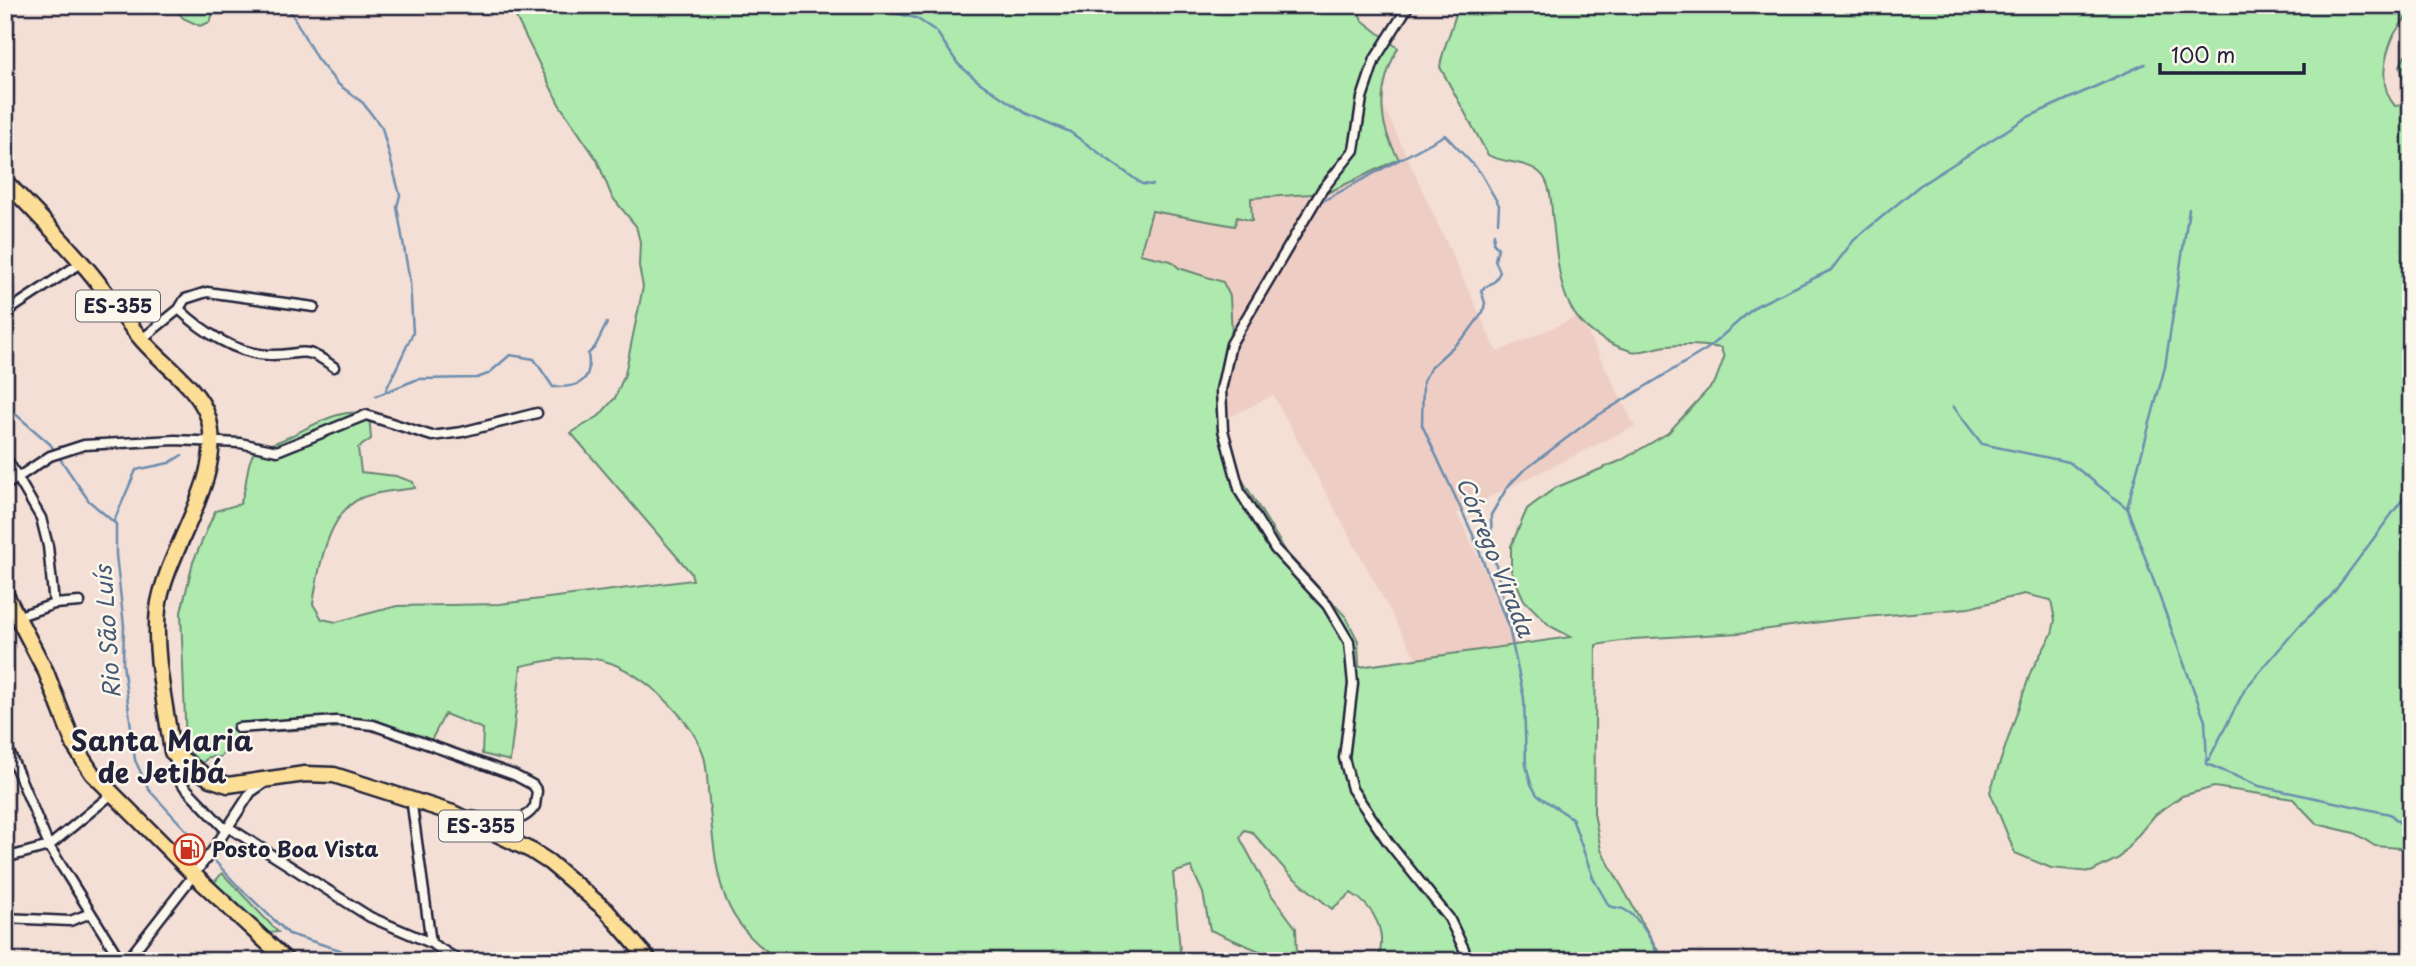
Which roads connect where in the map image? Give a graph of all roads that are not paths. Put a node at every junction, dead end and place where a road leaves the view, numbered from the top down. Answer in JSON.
{"nodes":[{"id":1,"x":1409,"y":5,"type":"edge"},
{"id":2,"x":5,"y":181,"type":"edge"},
{"id":3,"x":82,"y":262,"type":"junction"},
{"id":4,"x":314,"y":307,"type":"dead end"},
{"id":5,"x":179,"y":309,"type":"junction"},
{"id":6,"x":5,"y":313,"type":"edge"},
{"id":7,"x":142,"y":339,"type":"junction"},
{"id":8,"x":334,"y":368,"type":"dead end"},
{"id":9,"x":537,"y":413,"type":"dead end"},
{"id":10,"x":210,"y":442,"type":"junction"},
{"id":11,"x":5,"y":456,"type":"edge"},
{"id":12,"x":18,"y":477,"type":"junction"},
{"id":13,"x":5,"y":486,"type":"edge"},
{"id":14,"x":5,"y":593,"type":"edge"},
{"id":15,"x":80,"y":602,"type":"dead end"},
{"id":16,"x":54,"y":604,"type":"junction"},
{"id":17,"x":20,"y":617,"type":"junction"},
{"id":18,"x":5,"y":621,"type":"edge"},
{"id":19,"x":238,"y":728,"type":"dead end"},
{"id":20,"x":5,"y":742,"type":"edge"},
{"id":21,"x":172,"y":752,"type":"junction"},
{"id":22,"x":272,"y":779,"type":"junction"},
{"id":23,"x":112,"y":793,"type":"junction"},
{"id":24,"x":411,"y":798,"type":"junction"},
{"id":25,"x":453,"y":813,"type":"junction"},
{"id":26,"x":226,"y":828,"type":"junction"},
{"id":27,"x":49,"y":846,"type":"junction"},
{"id":28,"x":5,"y":858,"type":"edge"},
{"id":29,"x":198,"y":869,"type":"junction"},
{"id":30,"x":92,"y":913,"type":"junction"},
{"id":31,"x":5,"y":918,"type":"edge"},
{"id":32,"x":431,"y":943,"type":"junction"},
{"id":33,"x":132,"y":957,"type":"edge"},
{"id":34,"x":121,"y":961,"type":"edge"},
{"id":35,"x":141,"y":961,"type":"edge"},
{"id":36,"x":287,"y":961,"type":"edge"},
{"id":37,"x":460,"y":961,"type":"edge"},
{"id":38,"x":650,"y":961,"type":"edge"},
{"id":39,"x":1466,"y":961,"type":"edge"}],
"edges":[{"from":1,"to":39,"type":"street"},
{"from":2,"to":3,"type":"main road","number":"ES-355"},
{"from":3,"to":6,"type":"street"},
{"from":3,"to":7,"type":"main road","number":"ES-355"},
{"from":4,"to":5,"type":"street"},
{"from":5,"to":7,"type":"street"},
{"from":5,"to":8,"type":"street"},
{"from":7,"to":10,"type":"main road","number":"ES-355"},
{"from":9,"to":10,"type":"street"},
{"from":10,"to":12,"type":"street"},
{"from":10,"to":21,"type":"main road","number":"ES-355"},
{"from":11,"to":12,"type":"street"},
{"from":12,"to":13,"type":"street"},
{"from":12,"to":16,"type":"street"},
{"from":14,"to":17,"type":"main road"},
{"from":15,"to":16,"type":"street"},
{"from":16,"to":17,"type":"street"},
{"from":17,"to":18,"type":"street"},
{"from":17,"to":23,"type":"main road"},
{"from":19,"to":25,"type":"street"},
{"from":20,"to":27,"type":"street"},
{"from":21,"to":22,"type":"main road","number":"ES-355"},
{"from":21,"to":26,"type":"street"},
{"from":22,"to":24,"type":"main road","number":"ES-355"},
{"from":22,"to":26,"type":"street"},
{"from":23,"to":27,"type":"street"},
{"from":23,"to":29,"type":"main road"},
{"from":24,"to":25,"type":"main road","number":"ES-355"},
{"from":24,"to":32,"type":"street"},
{"from":25,"to":38,"type":"main road","number":"ES-355"},
{"from":26,"to":29,"type":"street"},
{"from":26,"to":32,"type":"street"},
{"from":27,"to":28,"type":"street"},
{"from":27,"to":30,"type":"street"},
{"from":29,"to":33,"type":"street"},
{"from":29,"to":36,"type":"main road"},
{"from":30,"to":31,"type":"street"},
{"from":30,"to":34,"type":"street"},
{"from":32,"to":37,"type":"street"},
{"from":33,"to":35,"type":"street"}]}
